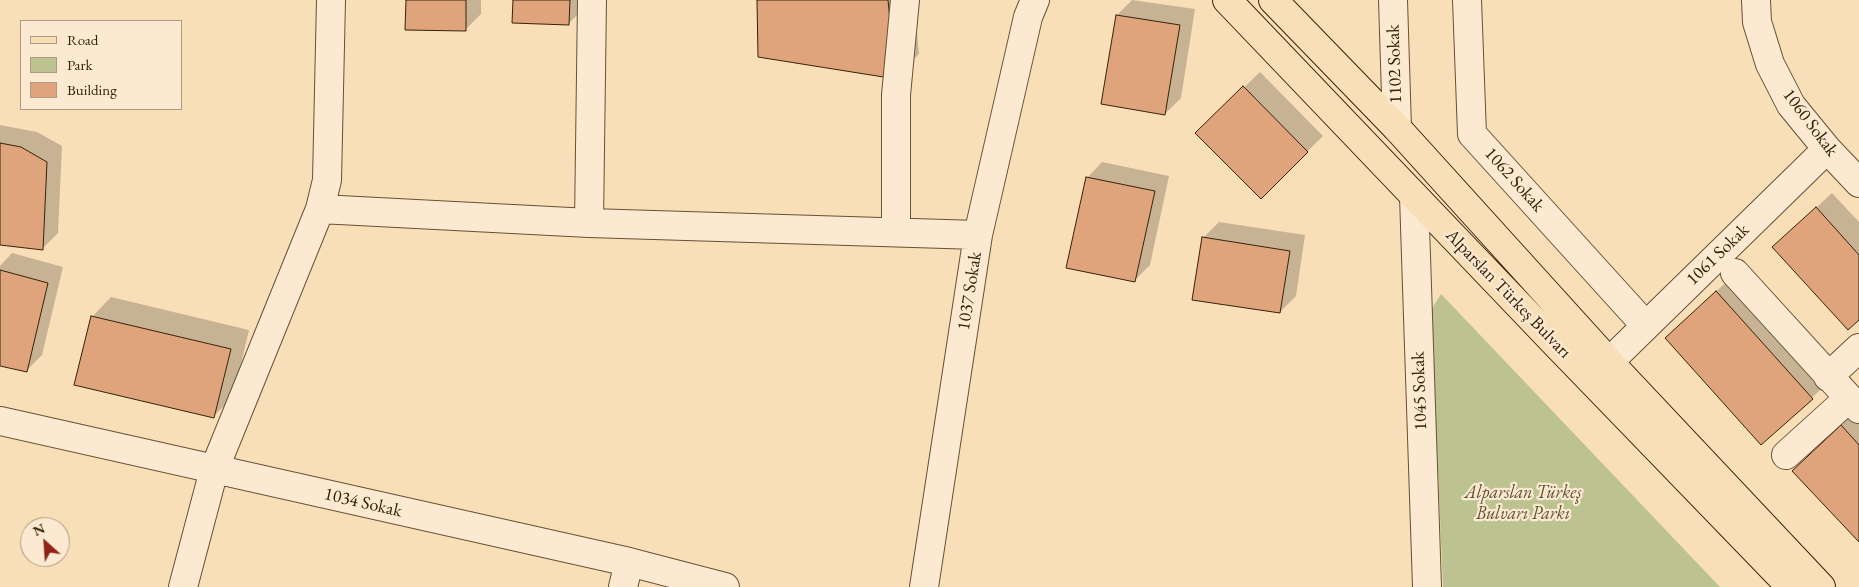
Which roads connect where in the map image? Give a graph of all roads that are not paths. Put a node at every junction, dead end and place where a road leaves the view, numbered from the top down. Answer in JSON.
{"nodes":[{"id":1,"x":331,"y":0,"type":"edge"},
{"id":2,"x":592,"y":0,"type":"edge"},
{"id":3,"x":905,"y":0,"type":"edge"},
{"id":4,"x":1035,"y":0,"type":"edge"},
{"id":5,"x":1227,"y":0,"type":"edge"},
{"id":6,"x":1273,"y":0,"type":"edge"},
{"id":7,"x":1393,"y":0,"type":"edge"},
{"id":8,"x":1467,"y":0,"type":"edge"},
{"id":9,"x":1756,"y":0,"type":"edge"},
{"id":10,"x":1397,"y":128,"type":"junction"},
{"id":11,"x":1827,"y":149,"type":"junction"},
{"id":12,"x":1859,"y":183,"type":"edge"},
{"id":13,"x":1414,"y":196,"type":"junction"},
{"id":14,"x":320,"y":209,"type":"junction"},
{"id":15,"x":589,"y":223,"type":"junction"},
{"id":16,"x":896,"y":232,"type":"junction"},
{"id":17,"x":978,"y":235,"type":"junction"},
{"id":18,"x":1735,"y":273,"type":"dead end"},
{"id":19,"x":1646,"y":326,"type":"junction"},
{"id":20,"x":1859,"y":348,"type":"edge"},
{"id":21,"x":1609,"y":362,"type":"junction"},
{"id":22,"x":1828,"y":377,"type":"junction"},
{"id":23,"x":1854,"y":404,"type":"edge"},
{"id":24,"x":0,"y":421,"type":"edge"},
{"id":25,"x":1786,"y":455,"type":"dead end"},
{"id":26,"x":214,"y":470,"type":"junction"},
{"id":27,"x":626,"y":575,"type":"edge"},
{"id":28,"x":182,"y":587,"type":"edge"},
{"id":29,"x":725,"y":587,"type":"edge"},
{"id":30,"x":924,"y":587,"type":"edge"},
{"id":31,"x":1427,"y":587,"type":"edge"},
{"id":32,"x":1791,"y":587,"type":"edge"},
{"id":33,"x":1821,"y":587,"type":"edge"}],
"edges":[{"from":1,"to":14,"type":"street"},
{"from":2,"to":15,"type":"street"},
{"from":3,"to":16,"type":"street"},
{"from":4,"to":17,"type":"street","name":"1037 Sokak"},
{"from":5,"to":13,"type":"main road","name":"Alparslan Türkeş Bulvarı"},
{"from":6,"to":10,"type":"main road","name":"Alparslan Türkeş Bulvarı"},
{"from":7,"to":10,"type":"street","name":"1102 Sokak"},
{"from":8,"to":19,"type":"street","name":"1062 Sokak"},
{"from":9,"to":11,"type":"street","name":"1060 Sokak"},
{"from":10,"to":21,"type":"main road","name":"Alparslan Türkeş Bulvarı"},
{"from":11,"to":12,"type":"street","name":"1060 Sokak"},
{"from":11,"to":19,"type":"street","name":"1061 Sokak"},
{"from":13,"to":31,"type":"street","name":"1045 Sokak"},
{"from":13,"to":32,"type":"main road","name":"Alparslan Türkeş Bulvarı"},
{"from":14,"to":15,"type":"street"},
{"from":14,"to":26,"type":"street"},
{"from":15,"to":16,"type":"street"},
{"from":16,"to":17,"type":"street"},
{"from":17,"to":30,"type":"street","name":"1037 Sokak"},
{"from":18,"to":22,"type":"street"},
{"from":19,"to":21,"type":"street","name":"1061 Sokak"},
{"from":20,"to":22,"type":"street"},
{"from":21,"to":33,"type":"main road","name":"Alparslan Türkeş Bulvarı"},
{"from":22,"to":23,"type":"street"},
{"from":23,"to":25,"type":"street"},
{"from":24,"to":26,"type":"street","name":"1034 Sokak"},
{"from":26,"to":27,"type":"street","name":"1034 Sokak"},
{"from":26,"to":28,"type":"street"},
{"from":27,"to":29,"type":"street","name":"1034 Sokak"}]}
